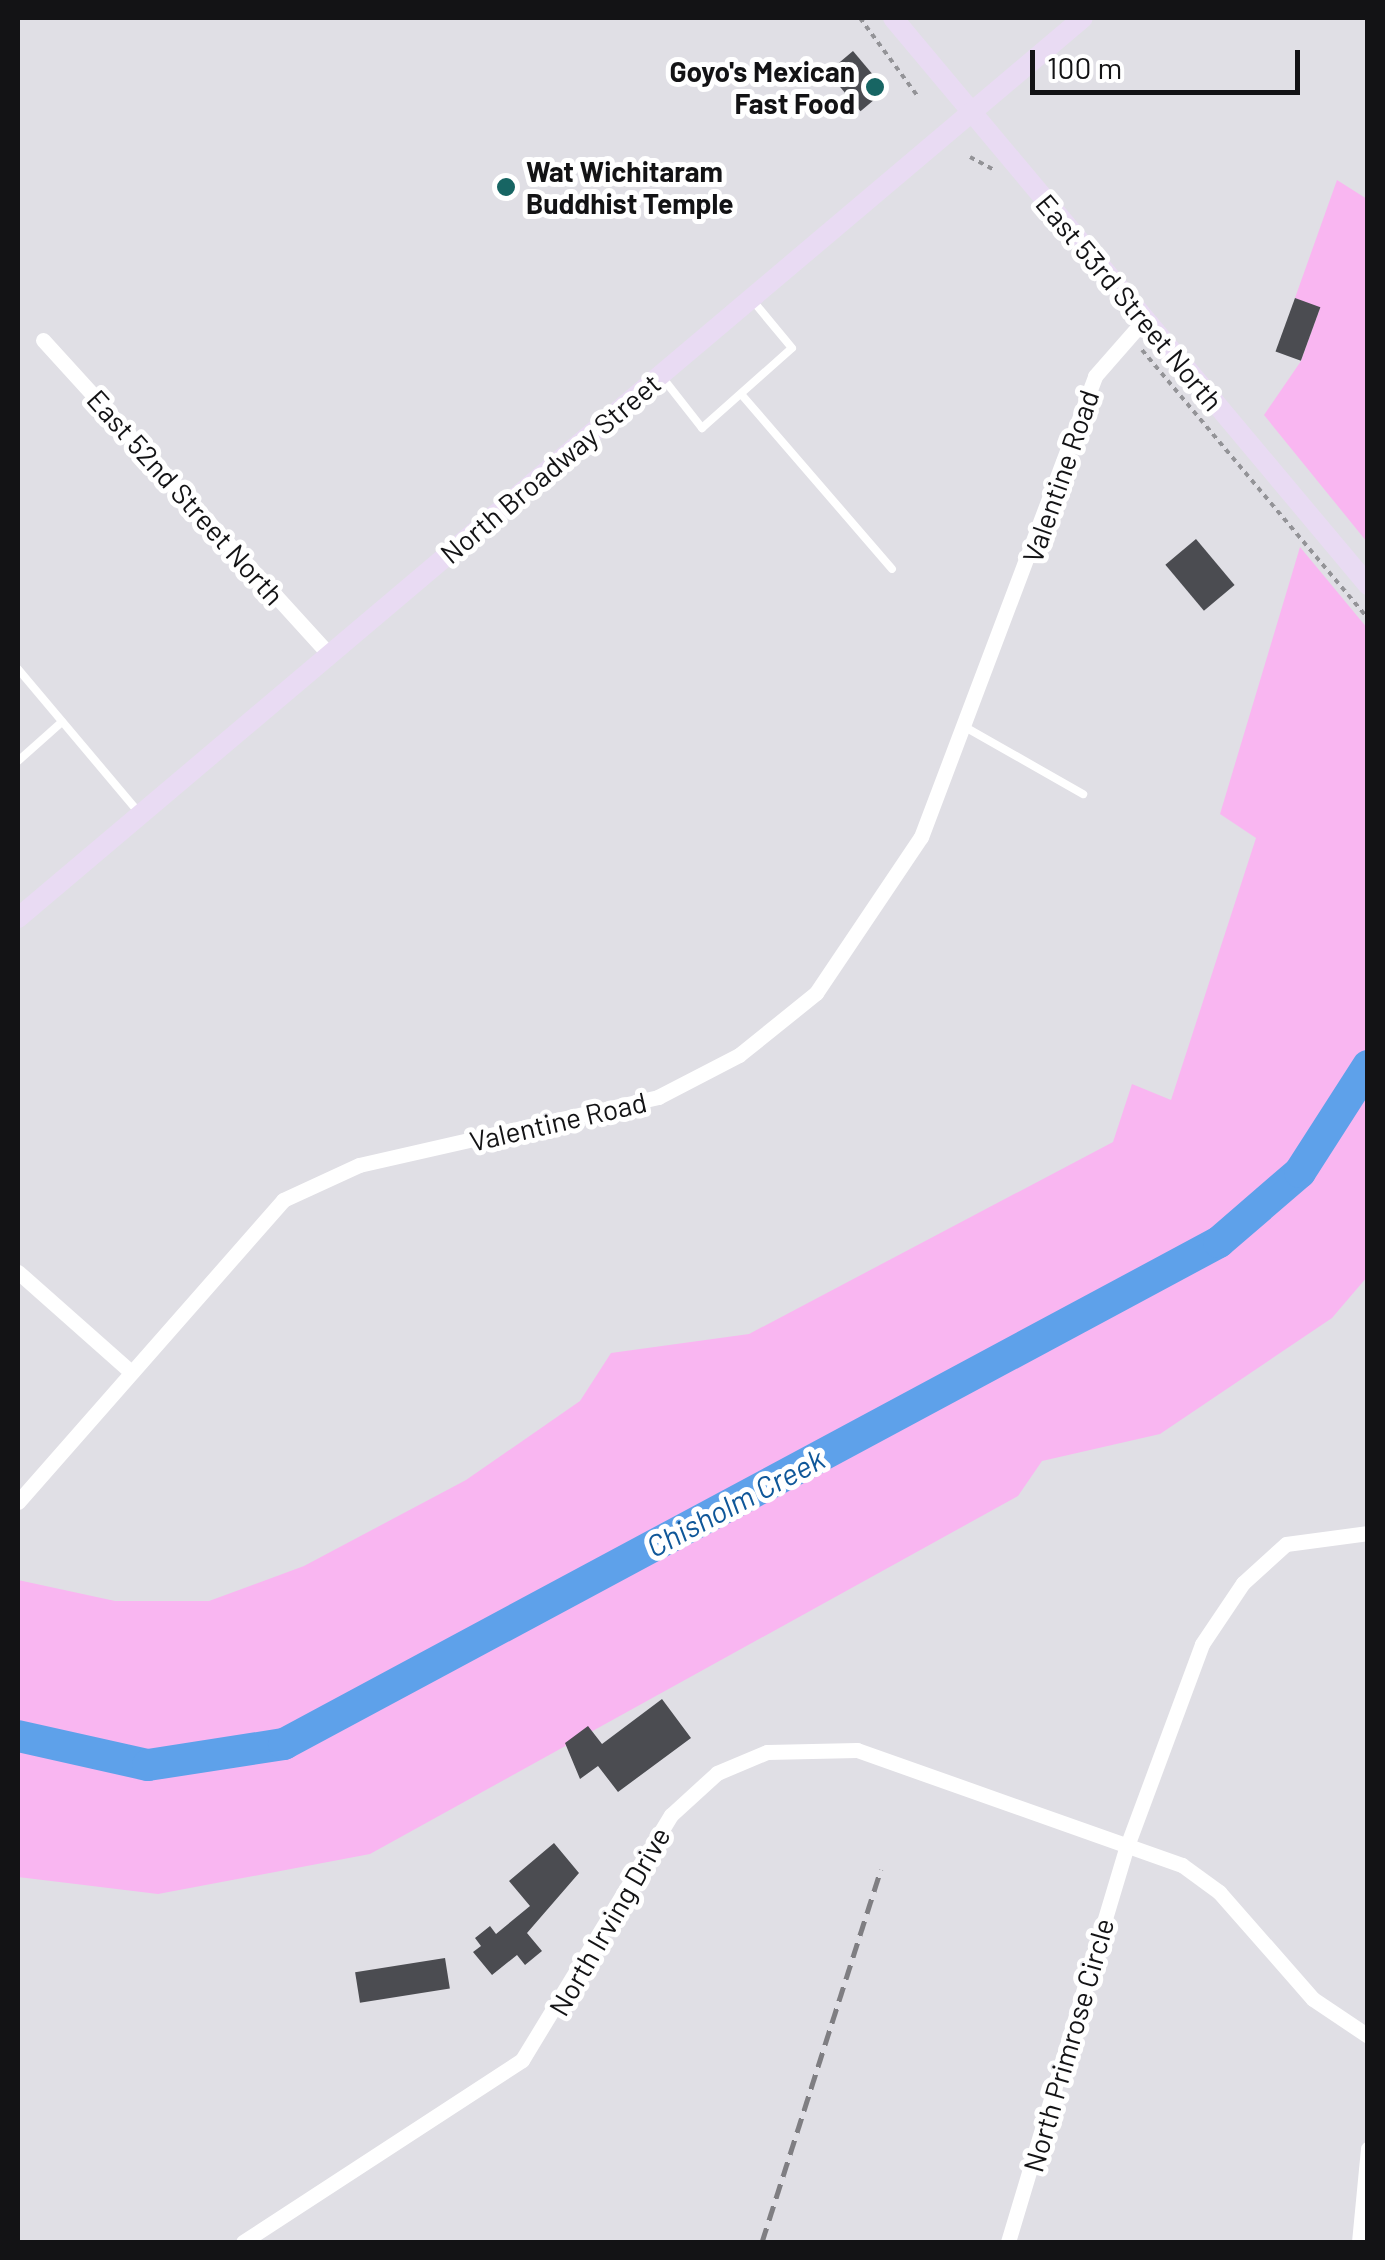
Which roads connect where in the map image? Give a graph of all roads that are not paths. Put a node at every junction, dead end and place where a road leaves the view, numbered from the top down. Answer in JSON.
{"nodes":[{"id":1,"x":892,"y":18,"type":"edge"},
{"id":2,"x":1083,"y":18,"type":"edge"},
{"id":3,"x":972,"y":112,"type":"junction"},
{"id":4,"x":750,"y":298,"type":"junction"},
{"id":5,"x":1137,"y":327,"type":"junction"},
{"id":6,"x":43,"y":340,"type":"dead end"},
{"id":7,"x":660,"y":374,"type":"junction"},
{"id":8,"x":741,"y":394,"type":"junction"},
{"id":9,"x":892,"y":568,"type":"dead end"},
{"id":10,"x":1368,"y":585,"type":"edge"},
{"id":11,"x":330,"y":655,"type":"junction"},
{"id":12,"x":18,"y":669,"type":"edge"},
{"id":13,"x":62,"y":722,"type":"junction"},
{"id":14,"x":965,"y":727,"type":"junction"},
{"id":15,"x":18,"y":761,"type":"edge"},
{"id":16,"x":1083,"y":794,"type":"dead end"},
{"id":17,"x":140,"y":814,"type":"junction"},
{"id":18,"x":18,"y":918,"type":"edge"},
{"id":19,"x":18,"y":1272,"type":"edge"},
{"id":20,"x":132,"y":1372,"type":"junction"},
{"id":21,"x":18,"y":1502,"type":"edge"},
{"id":22,"x":1368,"y":1532,"type":"edge"},
{"id":23,"x":1127,"y":1846,"type":"junction"},
{"id":24,"x":1368,"y":2036,"type":"edge"},
{"id":25,"x":1368,"y":2148,"type":"edge"},
{"id":26,"x":243,"y":2242,"type":"edge"},
{"id":27,"x":1008,"y":2242,"type":"edge"},
{"id":28,"x":1359,"y":2242,"type":"edge"}],
"edges":[{"from":1,"to":3,"type":"main road","name":"East 53rd Street North"},
{"from":2,"to":3,"type":"main road","name":"North Broadway Street"},
{"from":3,"to":4,"type":"main road","name":"North Broadway Street"},
{"from":3,"to":5,"type":"main road","name":"East 53rd Street North"},
{"from":4,"to":7,"type":"main road","name":"North Broadway Street"},
{"from":4,"to":8,"type":"lane"},
{"from":5,"to":10,"type":"main road","name":"East 53rd Street North"},
{"from":5,"to":14,"type":"street","name":"Valentine Road"},
{"from":6,"to":11,"type":"street","name":"East 52nd Street North"},
{"from":7,"to":8,"type":"lane"},
{"from":7,"to":11,"type":"main road","name":"North Broadway Street"},
{"from":8,"to":9,"type":"lane"},
{"from":11,"to":17,"type":"main road","name":"North Broadway Street"},
{"from":12,"to":13,"type":"lane"},
{"from":13,"to":15,"type":"lane"},
{"from":13,"to":17,"type":"lane"},
{"from":14,"to":16,"type":"lane"},
{"from":14,"to":20,"type":"street","name":"Valentine Road"},
{"from":17,"to":18,"type":"main road","name":"North Broadway Street"},
{"from":19,"to":20,"type":"street"},
{"from":20,"to":21,"type":"street","name":"Valentine Road"},
{"from":22,"to":23,"type":"street","name":"North Primrose Circle"},
{"from":23,"to":24,"type":"street","name":"North Irving Drive"},
{"from":23,"to":26,"type":"street","name":"North Irving Drive"},
{"from":23,"to":27,"type":"street","name":"North Primrose Circle"},
{"from":25,"to":28,"type":"street"}]}
